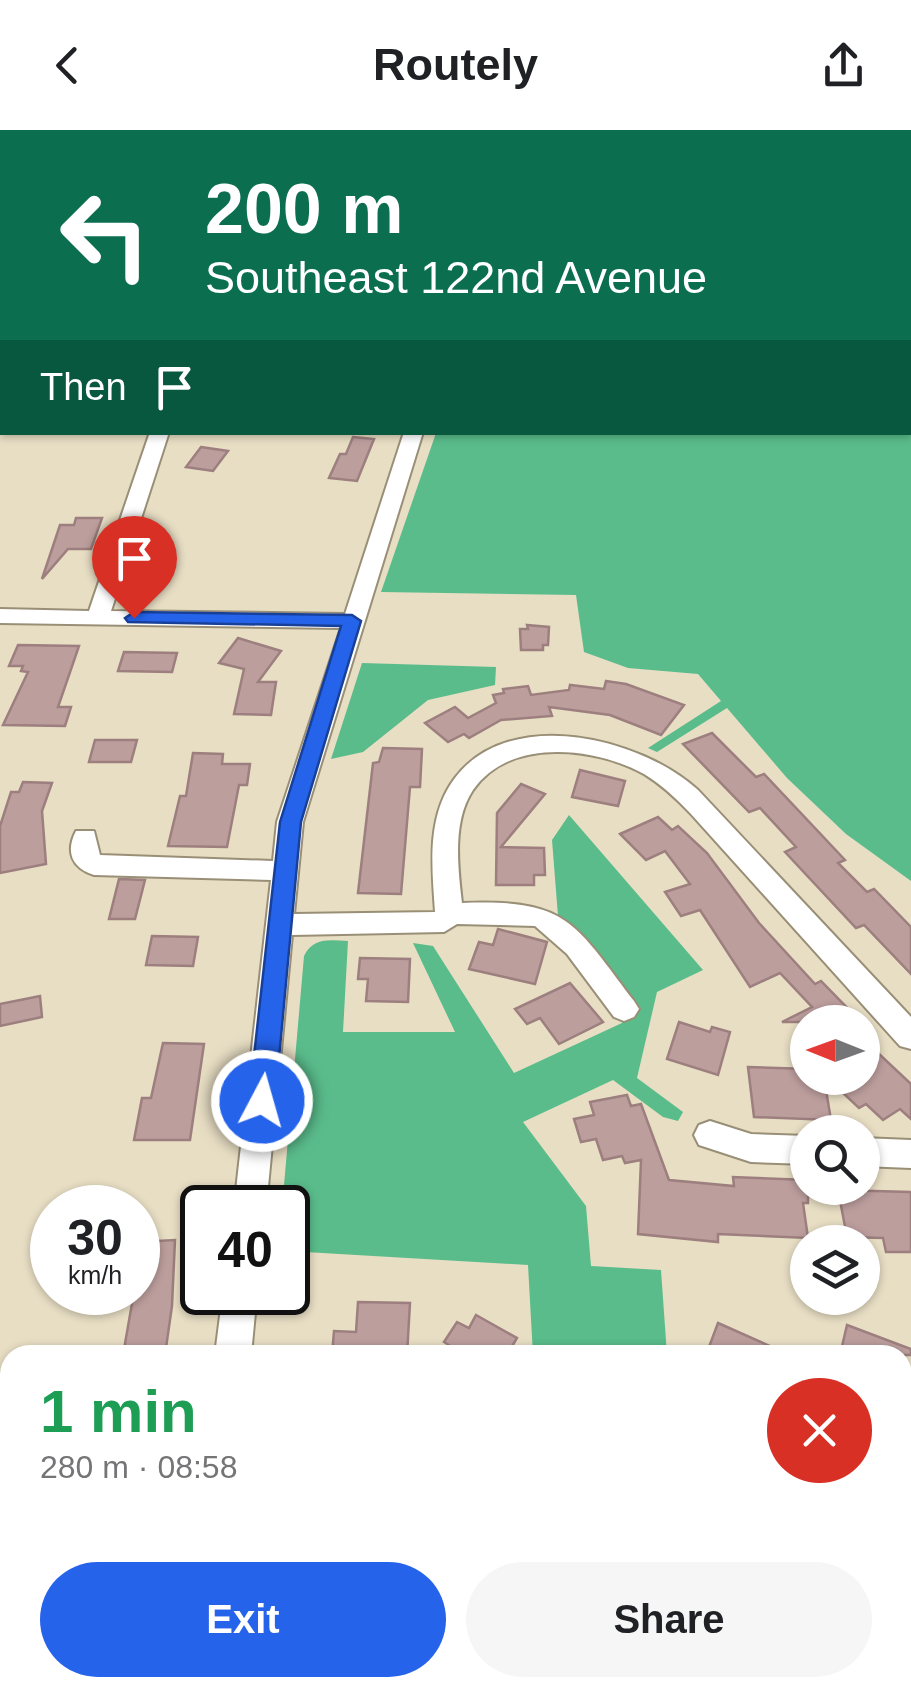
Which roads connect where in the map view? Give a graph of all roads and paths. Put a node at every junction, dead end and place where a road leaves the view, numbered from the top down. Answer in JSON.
{"nodes":[{"id":1,"x":159,"y":435,"type":"edge"},
{"id":2,"x":413,"y":435,"type":"edge"},
{"id":3,"x":0,"y":616,"type":"edge"},
{"id":4,"x":98,"y":618,"type":"junction"},
{"id":5,"x":352,"y":621,"type":"junction"},
{"id":6,"x":85,"y":838,"type":"dead end"},
{"id":7,"x":285,"y":871,"type":"junction"},
{"id":8,"x":450,"y":914,"type":"junction"},
{"id":9,"x":280,"y":925,"type":"junction"},
{"id":10,"x":624,"y":1009,"type":"dead end"},
{"id":11,"x":911,"y":1036,"type":"edge"},
{"id":12,"x":710,"y":1135,"type":"dead end"},
{"id":13,"x":790,"y":1149,"type":"edge"},
{"id":14,"x":880,"y":1153,"type":"edge"},
{"id":15,"x":911,"y":1154,"type":"edge"},
{"id":16,"x":252,"y":1185,"type":"edge"},
{"id":17,"x":237,"y":1315,"type":"edge"},
{"id":18,"x":234,"y":1345,"type":"edge"}],
"edges":[{"from":1,"to":4,"type":"street"},
{"from":2,"to":5,"type":"street"},
{"from":3,"to":4,"type":"street"},
{"from":4,"to":5,"type":"street"},
{"from":5,"to":7,"type":"street"},
{"from":6,"to":7,"type":"street"},
{"from":7,"to":9,"type":"street"},
{"from":8,"to":9,"type":"street"},
{"from":8,"to":10,"type":"street"},
{"from":8,"to":11,"type":"street"},
{"from":9,"to":16,"type":"street"},
{"from":12,"to":13,"type":"street"},
{"from":14,"to":15,"type":"street"},
{"from":17,"to":18,"type":"street"}]}
